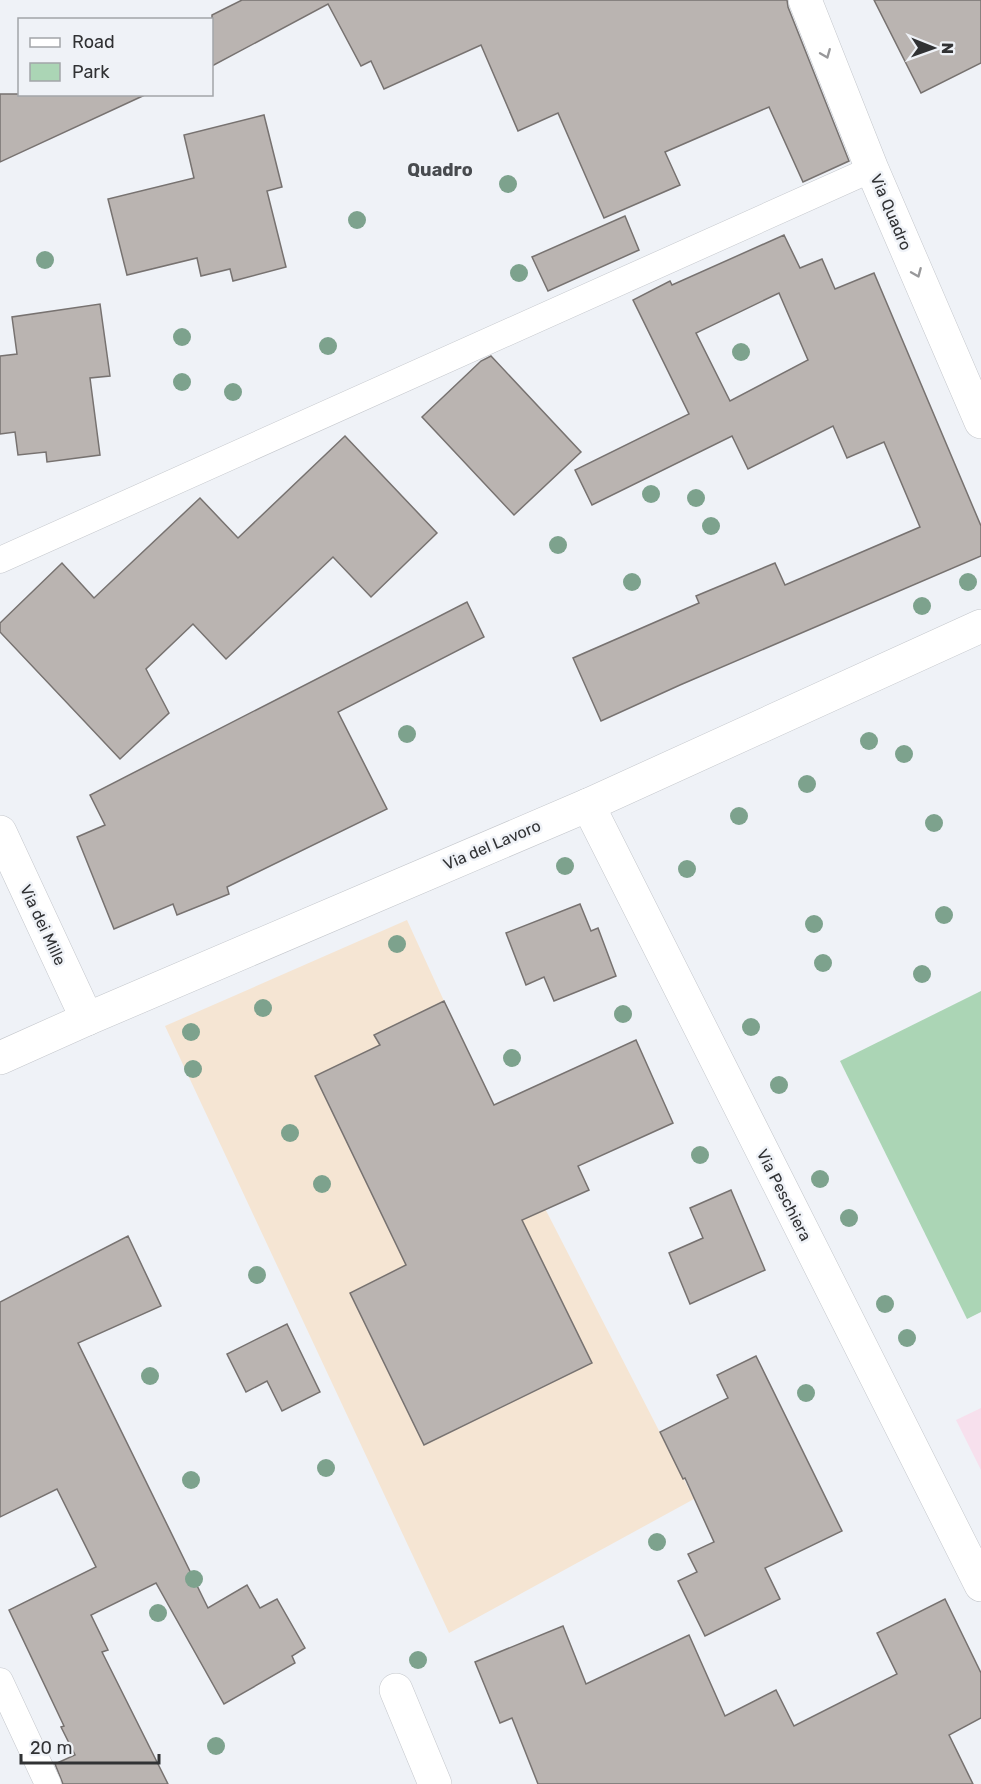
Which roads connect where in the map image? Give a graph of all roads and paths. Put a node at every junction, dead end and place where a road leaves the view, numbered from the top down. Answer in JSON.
{"nodes":[{"id":1,"x":805,"y":0,"type":"edge"},
{"id":2,"x":872,"y":169,"type":"junction"},
{"id":3,"x":981,"y":422,"type":"edge"},
{"id":4,"x":0,"y":560,"type":"edge"},
{"id":5,"x":981,"y":626,"type":"edge"},
{"id":6,"x":588,"y":804,"type":"junction"},
{"id":7,"x":0,"y":832,"type":"edge"},
{"id":8,"x":87,"y":1019,"type":"junction"},
{"id":9,"x":0,"y":1058,"type":"edge"},
{"id":10,"x":981,"y":1585,"type":"edge"},
{"id":11,"x":0,"y":1681,"type":"edge"},
{"id":12,"x":396,"y":1689,"type":"dead end"},
{"id":13,"x":48,"y":1784,"type":"edge"},
{"id":14,"x":435,"y":1784,"type":"edge"}],
"edges":[{"from":1,"to":2,"type":"street","name":"Via Quadro","one_way":true},
{"from":2,"to":3,"type":"street","name":"Via Quadro","one_way":true},
{"from":2,"to":4,"type":"lane"},
{"from":5,"to":6,"type":"street","name":"Via del Lavoro"},
{"from":6,"to":8,"type":"street","name":"Via del Lavoro"},
{"from":6,"to":10,"type":"street","name":"Via Peschiera"},
{"from":7,"to":8,"type":"street","name":"Via dei Mille"},
{"from":8,"to":9,"type":"street","name":"Via del Lavoro"},
{"from":11,"to":13,"type":"lane"},
{"from":12,"to":14,"type":"street"}]}
